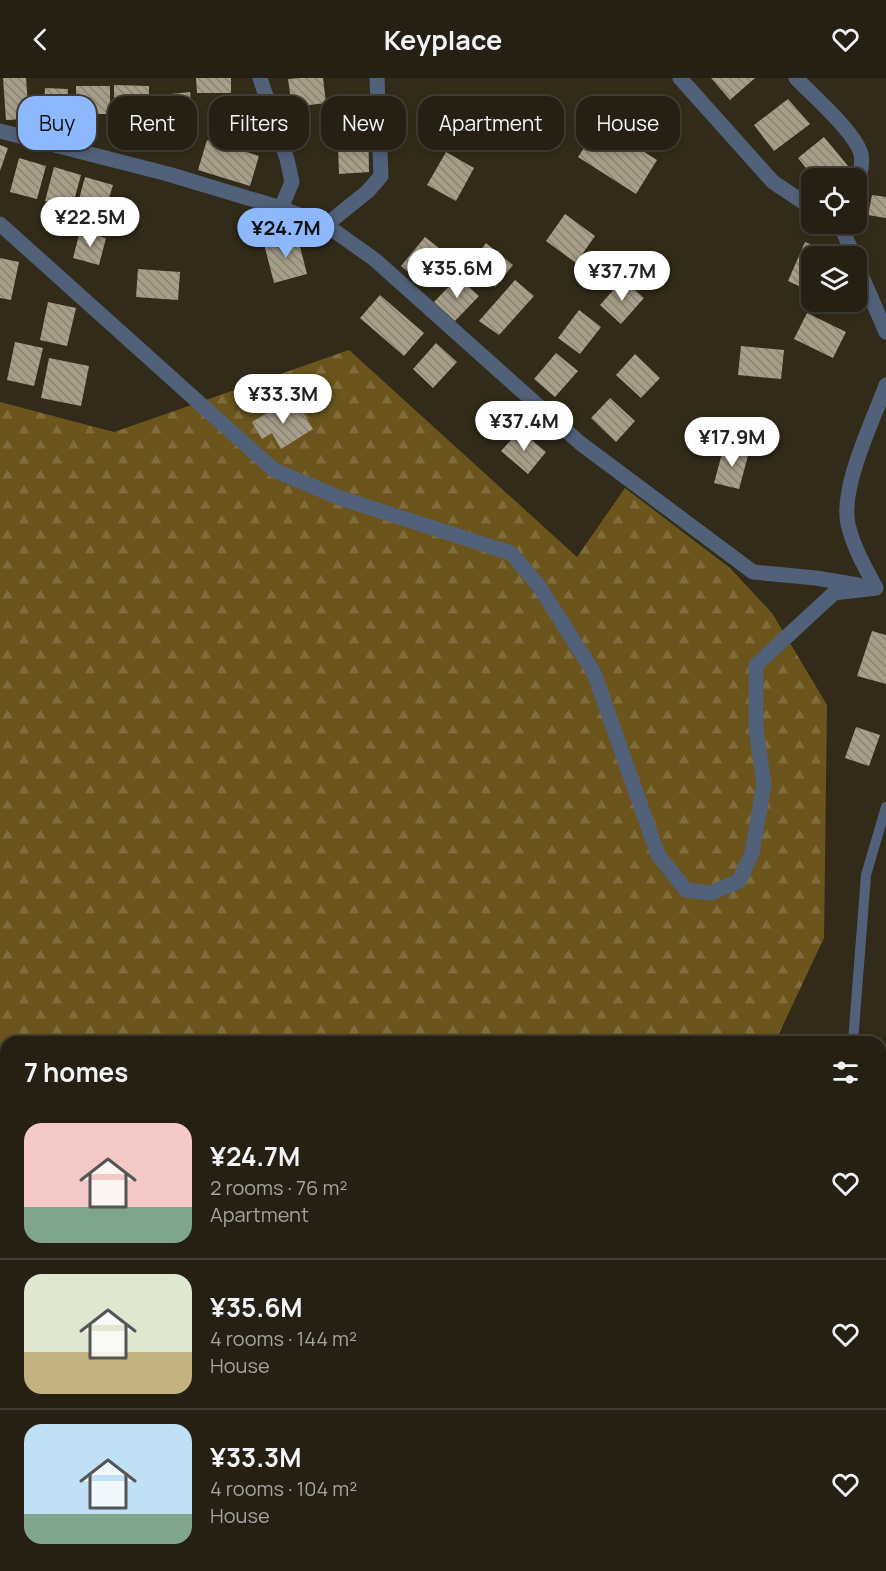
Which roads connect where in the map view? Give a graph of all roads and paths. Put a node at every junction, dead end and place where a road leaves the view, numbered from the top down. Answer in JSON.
{"nodes":[{"id":1,"x":260,"y":78,"type":"edge"},
{"id":2,"x":377,"y":78,"type":"edge"},
{"id":3,"x":680,"y":78,"type":"edge"},
{"id":4,"x":796,"y":78,"type":"edge"},
{"id":5,"x":0,"y":131,"type":"edge"},
{"id":6,"x":861,"y":168,"type":"edge"},
{"id":7,"x":801,"y":201,"type":"edge"},
{"id":8,"x":281,"y":208,"type":"junction"},
{"id":9,"x":0,"y":224,"type":"edge"},
{"id":10,"x":326,"y":225,"type":"junction"},
{"id":11,"x":867,"y":288,"type":"edge"},
{"id":12,"x":886,"y":332,"type":"edge"},
{"id":13,"x":886,"y":385,"type":"edge"},
{"id":14,"x":881,"y":589,"type":"edge"},
{"id":15,"x":886,"y":807,"type":"edge"},
{"id":16,"x":853,"y":1036,"type":"edge"}],
"edges":[{"from":1,"to":8,"type":"street"},
{"from":2,"to":10,"type":"street"},
{"from":3,"to":7,"type":"street"},
{"from":4,"to":6,"type":"street"},
{"from":5,"to":8,"type":"street"},
{"from":8,"to":10,"type":"street"},
{"from":9,"to":14,"type":"street"},
{"from":10,"to":14,"type":"street"},
{"from":11,"to":12,"type":"street"},
{"from":13,"to":14,"type":"street"},
{"from":15,"to":16,"type":"lane"}]}
